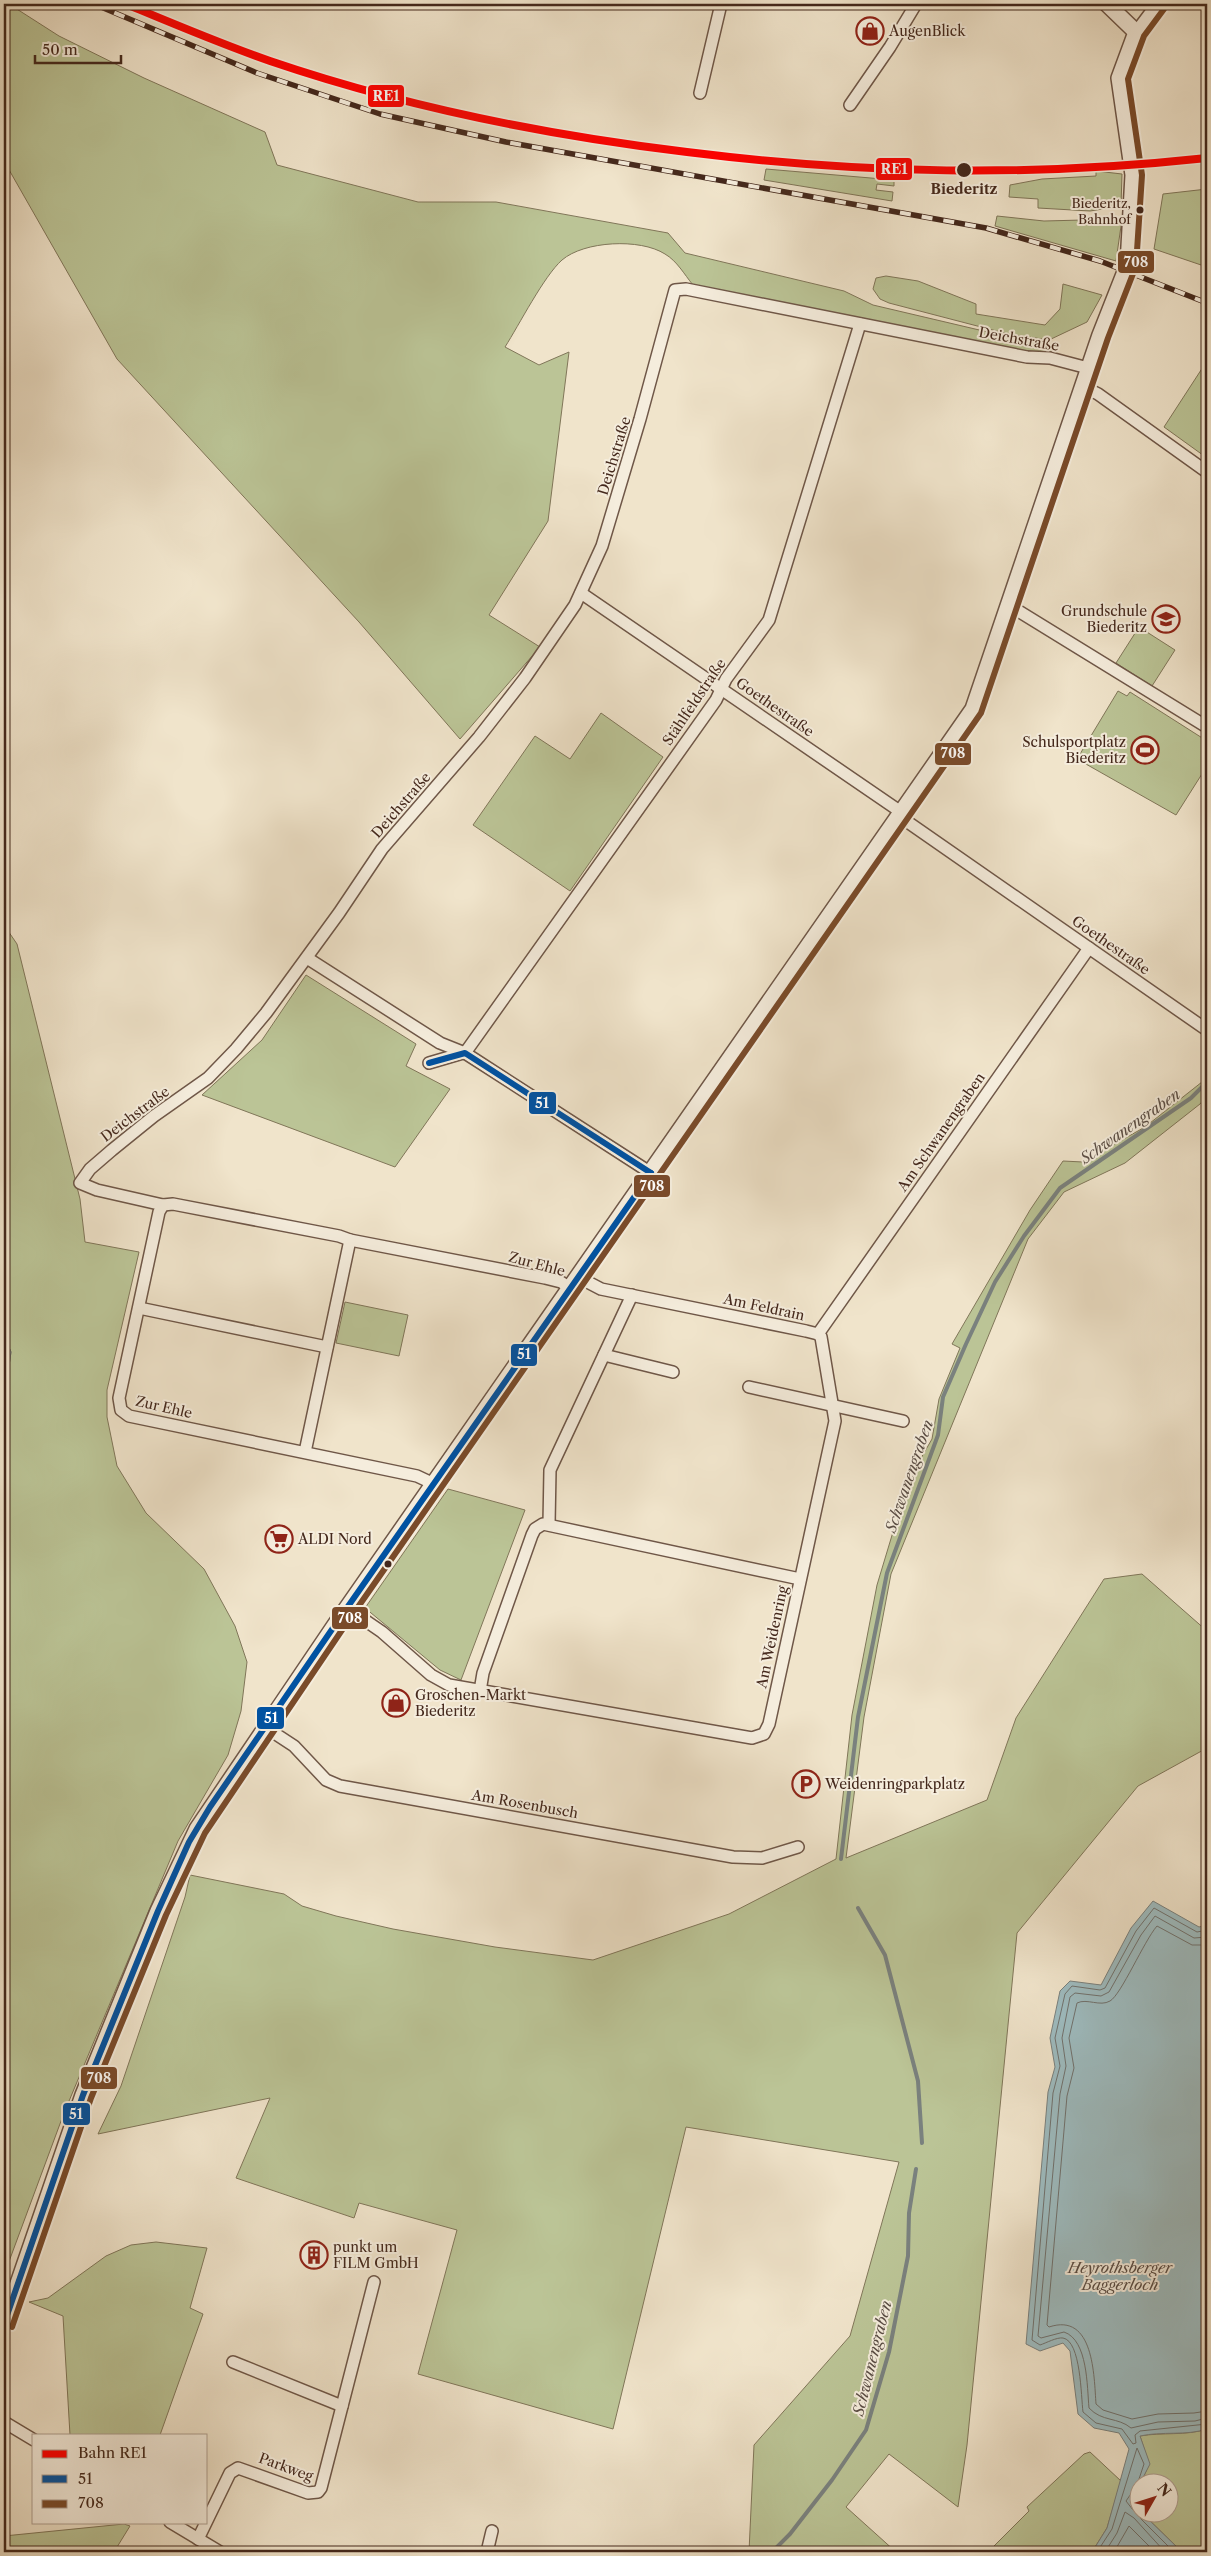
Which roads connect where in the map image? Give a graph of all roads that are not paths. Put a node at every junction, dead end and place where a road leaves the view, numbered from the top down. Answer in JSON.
{"nodes":[{"id":1,"x":721,"y":4,"type":"edge"},
{"id":2,"x":916,"y":4,"type":"edge"},
{"id":3,"x":1107,"y":4,"type":"edge"},
{"id":4,"x":1157,"y":4,"type":"edge"},
{"id":5,"x":1136,"y":32,"type":"junction"},
{"id":6,"x":700,"y":93,"type":"dead end"},
{"id":7,"x":850,"y":105,"type":"dead end"},
{"id":8,"x":860,"y":324,"type":"junction"},
{"id":9,"x":1088,"y":368,"type":"junction"},
{"id":10,"x":1082,"y":386,"type":"junction"},
{"id":11,"x":1207,"y":472,"type":"edge"},
{"id":12,"x":581,"y":593,"type":"junction"},
{"id":13,"x":1008,"y":608,"type":"junction"},
{"id":14,"x":721,"y":688,"type":"junction"},
{"id":15,"x":1207,"y":727,"type":"edge"},
{"id":16,"x":900,"y":814,"type":"junction"},
{"id":17,"x":1090,"y":948,"type":"junction"},
{"id":18,"x":307,"y":958,"type":"junction"},
{"id":19,"x":1207,"y":1030,"type":"edge"},
{"id":20,"x":464,"y":1053,"type":"junction"},
{"id":21,"x":429,"y":1062,"type":"dead end"},
{"id":22,"x":651,"y":1173,"type":"junction"},
{"id":23,"x":80,"y":1183,"type":"joint"},
{"id":24,"x":163,"y":1205,"type":"junction"},
{"id":25,"x":350,"y":1240,"type":"junction"},
{"id":26,"x":574,"y":1282,"type":"junction"},
{"id":27,"x":632,"y":1295,"type":"junction"},
{"id":28,"x":139,"y":1308,"type":"junction"},
{"id":29,"x":818,"y":1334,"type":"junction"},
{"id":30,"x":327,"y":1347,"type":"junction"},
{"id":31,"x":604,"y":1355,"type":"junction"},
{"id":32,"x":673,"y":1372,"type":"dead end"},
{"id":33,"x":749,"y":1387,"type":"dead end"},
{"id":34,"x":834,"y":1406,"type":"junction"},
{"id":35,"x":903,"y":1421,"type":"dead end"},
{"id":36,"x":304,"y":1452,"type":"junction"},
{"id":37,"x":434,"y":1484,"type":"junction"},
{"id":38,"x":549,"y":1524,"type":"junction"},
{"id":39,"x":800,"y":1579,"type":"junction"},
{"id":40,"x":347,"y":1608,"type":"junction"},
{"id":41,"x":480,"y":1691,"type":"junction"},
{"id":42,"x":265,"y":1727,"type":"junction"},
{"id":43,"x":798,"y":1847,"type":"dead end"},
{"id":44,"x":374,"y":2282,"type":"dead end"},
{"id":45,"x":4,"y":2324,"type":"edge"},
{"id":46,"x":233,"y":2362,"type":"dead end"},
{"id":47,"x":342,"y":2406,"type":"junction"},
{"id":48,"x":4,"y":2422,"type":"edge"},
{"id":49,"x":32,"y":2439,"type":"edge"},
{"id":50,"x":208,"y":2519,"type":"edge"},
{"id":51,"x":173,"y":2524,"type":"edge"},
{"id":52,"x":205,"y":2524,"type":"edge"},
{"id":53,"x":492,"y":2530,"type":"dead end"},
{"id":54,"x":198,"y":2539,"type":"junction"},
{"id":55,"x":220,"y":2552,"type":"edge"},
{"id":56,"x":487,"y":2552,"type":"edge"}],
"edges":[{"from":1,"to":6,"type":"street"},
{"from":2,"to":7,"type":"street"},
{"from":3,"to":5,"type":"street"},
{"from":4,"to":5,"type":"street"},
{"from":5,"to":9,"type":"street"},
{"from":8,"to":9,"type":"street","name":"Deichstraße"},
{"from":8,"to":12,"type":"street","name":"Deichstraße"},
{"from":8,"to":14,"type":"street","name":"Stählfeldstraße"},
{"from":9,"to":10,"type":"street"},
{"from":10,"to":11,"type":"street"},
{"from":10,"to":13,"type":"street"},
{"from":12,"to":14,"type":"street","name":"Goethestraße"},
{"from":12,"to":18,"type":"street","name":"Deichstraße"},
{"from":13,"to":15,"type":"street"},
{"from":13,"to":16,"type":"street"},
{"from":14,"to":16,"type":"street","name":"Goethestraße"},
{"from":14,"to":20,"type":"street","name":"Stählfeldstraße"},
{"from":16,"to":17,"type":"street","name":"Goethestraße"},
{"from":16,"to":22,"type":"street"},
{"from":17,"to":19,"type":"street","name":"Goethestraße"},
{"from":17,"to":29,"type":"street","name":"Am Schwanengraben"},
{"from":18,"to":20,"type":"street"},
{"from":18,"to":23,"type":"street","name":"Deichstraße"},
{"from":20,"to":21,"type":"street"},
{"from":20,"to":22,"type":"street"},
{"from":22,"to":26,"type":"street"},
{"from":23,"to":24,"type":"street","name":"Zur Ehle"},
{"from":24,"to":25,"type":"street","name":"Zur Ehle"},
{"from":24,"to":28,"type":"street","name":"Zur Ehle"},
{"from":25,"to":26,"type":"street","name":"Zur Ehle"},
{"from":25,"to":30,"type":"street"},
{"from":26,"to":27,"type":"street","name":"Am Feldrain"},
{"from":26,"to":37,"type":"street"},
{"from":27,"to":29,"type":"street","name":"Am Feldrain"},
{"from":27,"to":31,"type":"street"},
{"from":28,"to":30,"type":"street"},
{"from":28,"to":36,"type":"street","name":"Zur Ehle"},
{"from":29,"to":34,"type":"street","name":"Am Feldrain"},
{"from":30,"to":36,"type":"street"},
{"from":31,"to":32,"type":"street"},
{"from":31,"to":38,"type":"street"},
{"from":33,"to":34,"type":"street"},
{"from":34,"to":35,"type":"street"},
{"from":34,"to":39,"type":"street","name":"Am Feldrain"},
{"from":36,"to":37,"type":"street","name":"Zur Ehle"},
{"from":37,"to":40,"type":"street"},
{"from":38,"to":39,"type":"street","name":"Am Weidenring"},
{"from":38,"to":41,"type":"street"},
{"from":39,"to":41,"type":"street","name":"Am Weidenring"},
{"from":40,"to":41,"type":"street","name":"Am Weidenring"},
{"from":40,"to":42,"type":"street"},
{"from":42,"to":43,"type":"street","name":"Am Rosenbusch"},
{"from":42,"to":45,"type":"street"},
{"from":44,"to":47,"type":"street","name":"Parkweg"},
{"from":46,"to":47,"type":"street"},
{"from":47,"to":50,"type":"street","name":"Parkweg"},
{"from":48,"to":49,"type":"street"},
{"from":51,"to":54,"type":"street"},
{"from":52,"to":54,"type":"street","name":"Parkweg"},
{"from":53,"to":56,"type":"street"},
{"from":54,"to":55,"type":"street"}]}
